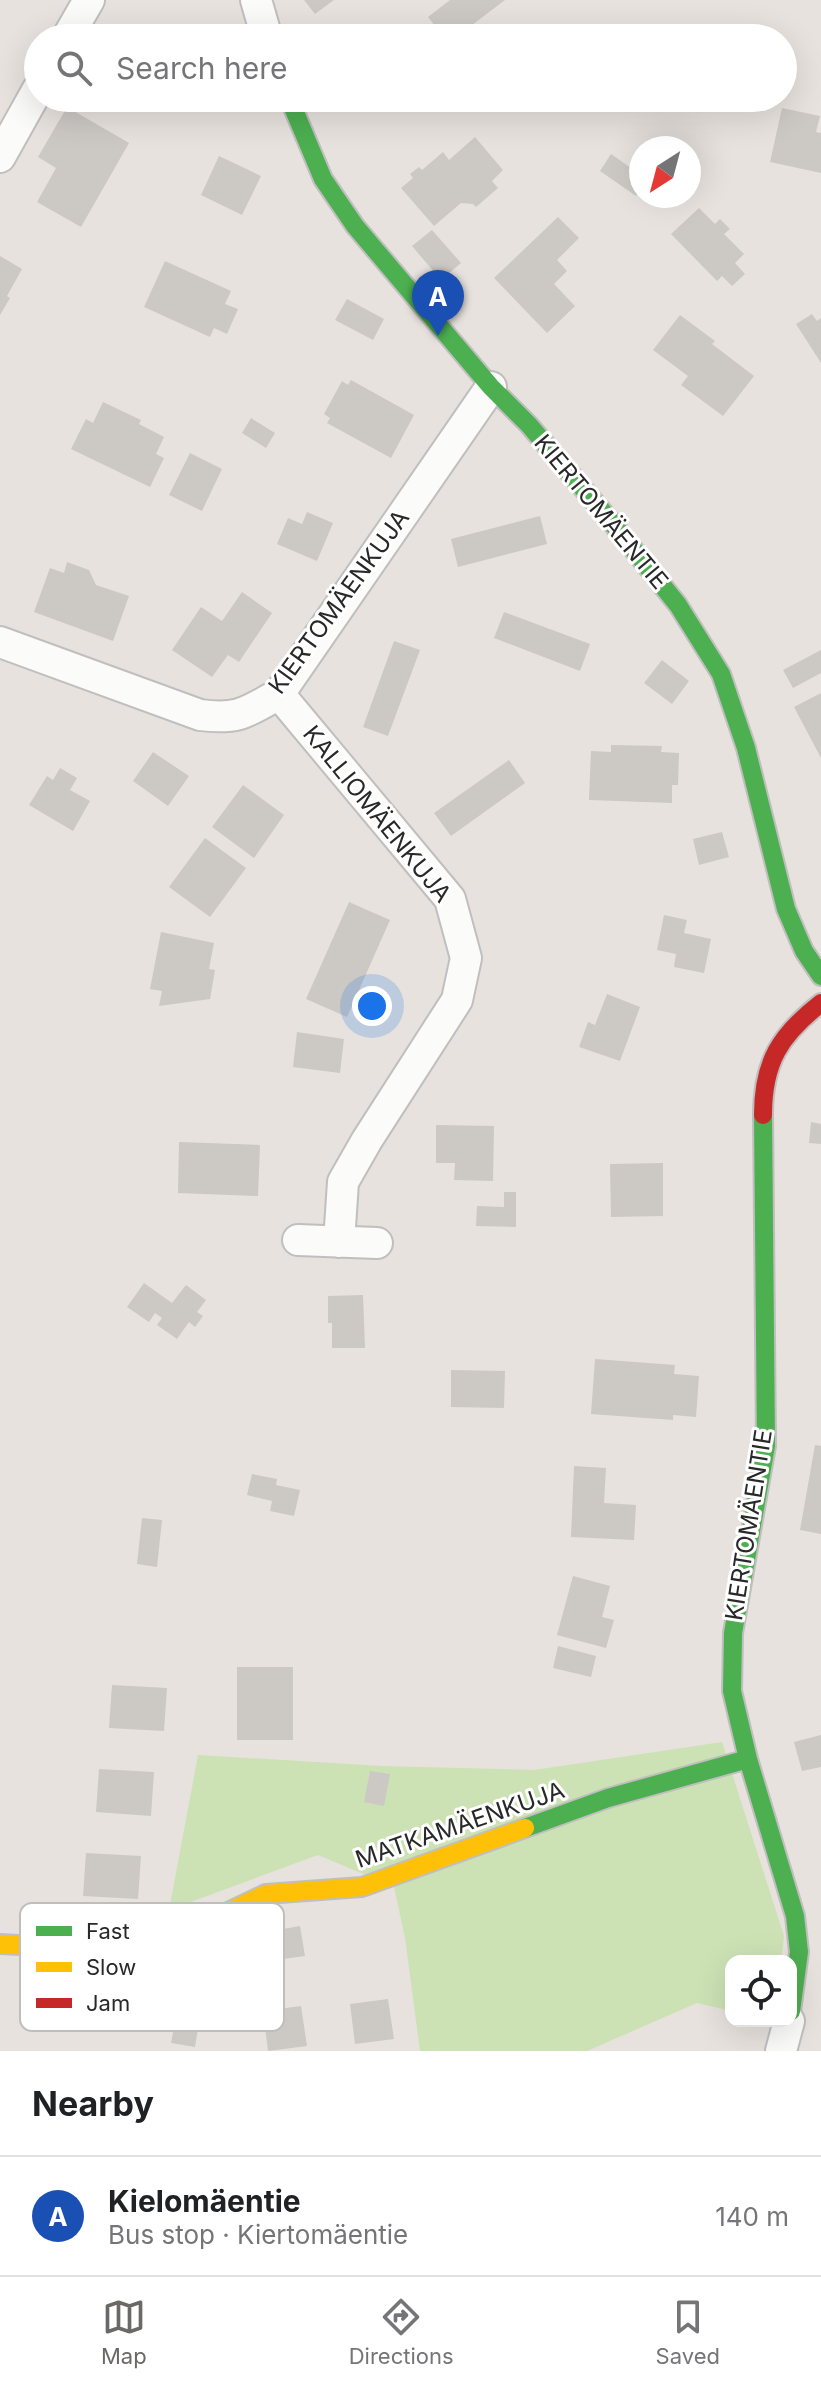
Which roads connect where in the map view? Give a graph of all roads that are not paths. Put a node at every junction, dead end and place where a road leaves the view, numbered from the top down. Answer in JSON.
{"nodes":[{"id":1,"x":89,"y":0,"type":"edge"},
{"id":2,"x":256,"y":0,"type":"edge"},
{"id":3,"x":75,"y":24,"type":"edge"},
{"id":4,"x":263,"y":24,"type":"edge"},
{"id":5,"x":25,"y":112,"type":"edge"},
{"id":6,"x":295,"y":112,"type":"edge"},
{"id":7,"x":0,"y":157,"type":"edge"},
{"id":8,"x":491,"y":387,"type":"junction"},
{"id":9,"x":0,"y":642,"type":"edge"},
{"id":10,"x":279,"y":694,"type":"junction"},
{"id":11,"x":821,"y":976,"type":"edge"},
{"id":12,"x":821,"y":1003,"type":"edge"},
{"id":13,"x":298,"y":1240,"type":"dead end"},
{"id":14,"x":339,"y":1242,"type":"junction"},
{"id":15,"x":377,"y":1243,"type":"dead end"},
{"id":16,"x":748,"y":1759,"type":"junction"},
{"id":17,"x":247,"y":1903,"type":"edge"},
{"id":18,"x":0,"y":1944,"type":"edge"},
{"id":19,"x":20,"y":1945,"type":"edge"},
{"id":20,"x":797,"y":1967,"type":"edge"},
{"id":21,"x":787,"y":2027,"type":"edge"},
{"id":22,"x":781,"y":2051,"type":"edge"}],
"edges":[{"from":1,"to":3,"type":"street"},
{"from":2,"to":4,"type":"street"},
{"from":5,"to":7,"type":"street"},
{"from":6,"to":8,"type":"street","name":"KIERTOMÄENTIE"},
{"from":8,"to":10,"type":"street","name":"KIERTOMÄENKUJA"},
{"from":8,"to":11,"type":"street","name":"KIERTOMÄENTIE"},
{"from":9,"to":10,"type":"street","name":"KIERTOMÄENKUJA"},
{"from":10,"to":14,"type":"street","name":"KALLIOMÄENKUJA"},
{"from":12,"to":16,"type":"street","name":"KIERTOMÄENTIE"},
{"from":13,"to":14,"type":"street"},
{"from":14,"to":15,"type":"street"},
{"from":16,"to":17,"type":"street","name":"MATKAMÄENKUJA"},
{"from":16,"to":20,"type":"street","name":"KIERTOMÄENTIE"},
{"from":18,"to":19,"type":"street","name":"MATKAMÄENKUJA"},
{"from":21,"to":22,"type":"street"}]}
